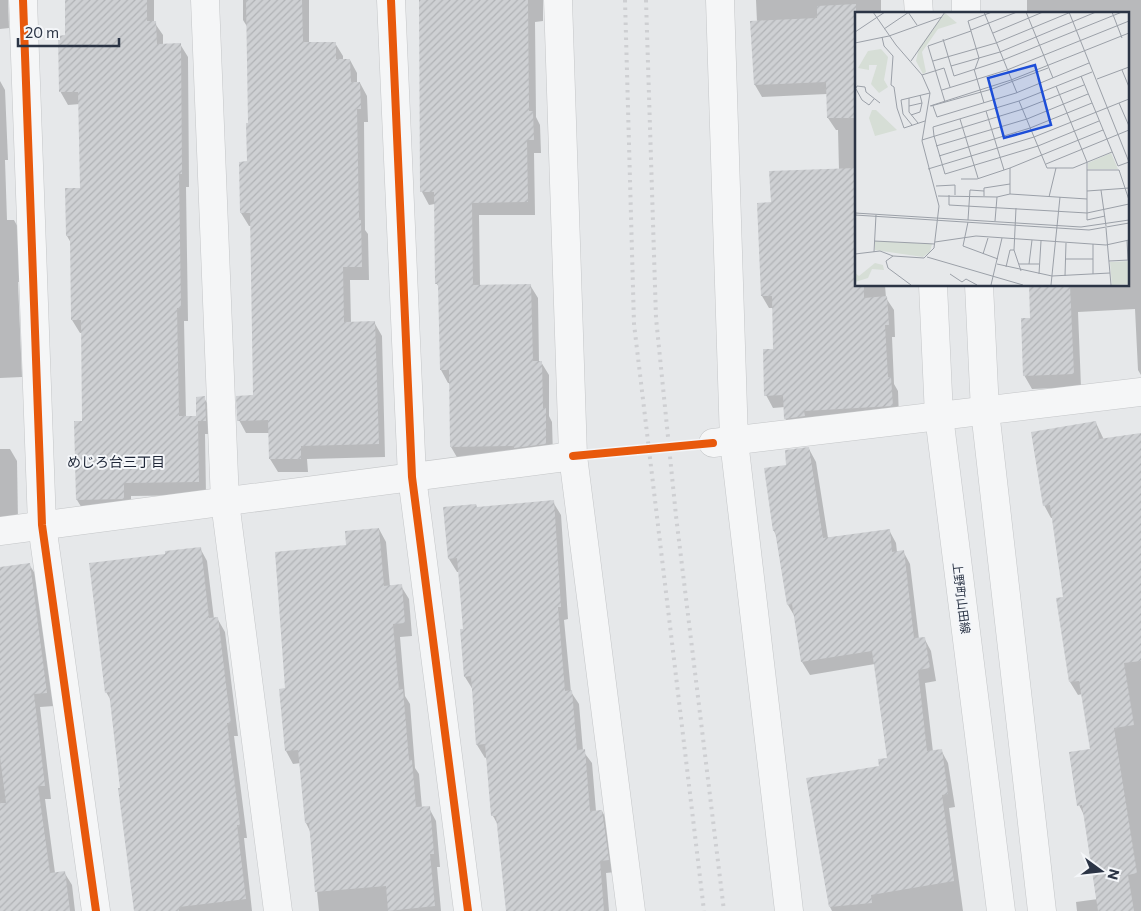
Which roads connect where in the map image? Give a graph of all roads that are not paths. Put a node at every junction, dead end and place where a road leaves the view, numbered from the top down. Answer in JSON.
{"nodes":[{"id":1,"x":23,"y":0,"type":"edge"},
{"id":2,"x":205,"y":0,"type":"edge"},
{"id":3,"x":391,"y":0,"type":"edge"},
{"id":4,"x":558,"y":0,"type":"edge"},
{"id":5,"x":720,"y":0,"type":"edge"},
{"id":6,"x":932,"y":286,"type":"edge"},
{"id":7,"x":979,"y":286,"type":"edge"},
{"id":8,"x":1141,"y":392,"type":"edge"},
{"id":9,"x":985,"y":411,"type":"junction"},
{"id":10,"x":939,"y":416,"type":"junction"},
{"id":11,"x":724,"y":442,"type":"junction"},
{"id":12,"x":573,"y":456,"type":"junction"},
{"id":13,"x":412,"y":477,"type":"junction"},
{"id":14,"x":225,"y":502,"type":"junction"},
{"id":15,"x":42,"y":525,"type":"junction"},
{"id":16,"x":0,"y":531,"type":"edge"},
{"id":17,"x":1014,"y":669,"type":"junction"},
{"id":18,"x":971,"y":673,"type":"junction"},
{"id":19,"x":1042,"y":907,"type":"edge"},
{"id":20,"x":1001,"y":910,"type":"edge"},
{"id":21,"x":96,"y":911,"type":"edge"},
{"id":22,"x":278,"y":911,"type":"edge"},
{"id":23,"x":468,"y":911,"type":"edge"},
{"id":24,"x":631,"y":911,"type":"edge"},
{"id":25,"x":789,"y":911,"type":"edge"}],
"edges":[{"from":1,"to":15,"type":"street"},
{"from":2,"to":14,"type":"street"},
{"from":3,"to":13,"type":"street"},
{"from":4,"to":12,"type":"street"},
{"from":5,"to":11,"type":"street"},
{"from":6,"to":10,"type":"street","name":"上野町山田線"},
{"from":7,"to":9,"type":"street"},
{"from":8,"to":9,"type":"street"},
{"from":9,"to":10,"type":"street"},
{"from":9,"to":17,"type":"street"},
{"from":10,"to":11,"type":"street"},
{"from":10,"to":18,"type":"street","name":"上野町山田線"},
{"from":11,"to":25,"type":"street"},
{"from":12,"to":13,"type":"street"},
{"from":12,"to":24,"type":"street"},
{"from":13,"to":14,"type":"street"},
{"from":13,"to":23,"type":"street"},
{"from":14,"to":15,"type":"street"},
{"from":14,"to":22,"type":"street"},
{"from":15,"to":16,"type":"street"},
{"from":15,"to":21,"type":"street"},
{"from":17,"to":18,"type":"street"},
{"from":17,"to":19,"type":"street"},
{"from":18,"to":20,"type":"street","name":"上野町山田線"},
{"from":19,"to":20,"type":"street"}]}
